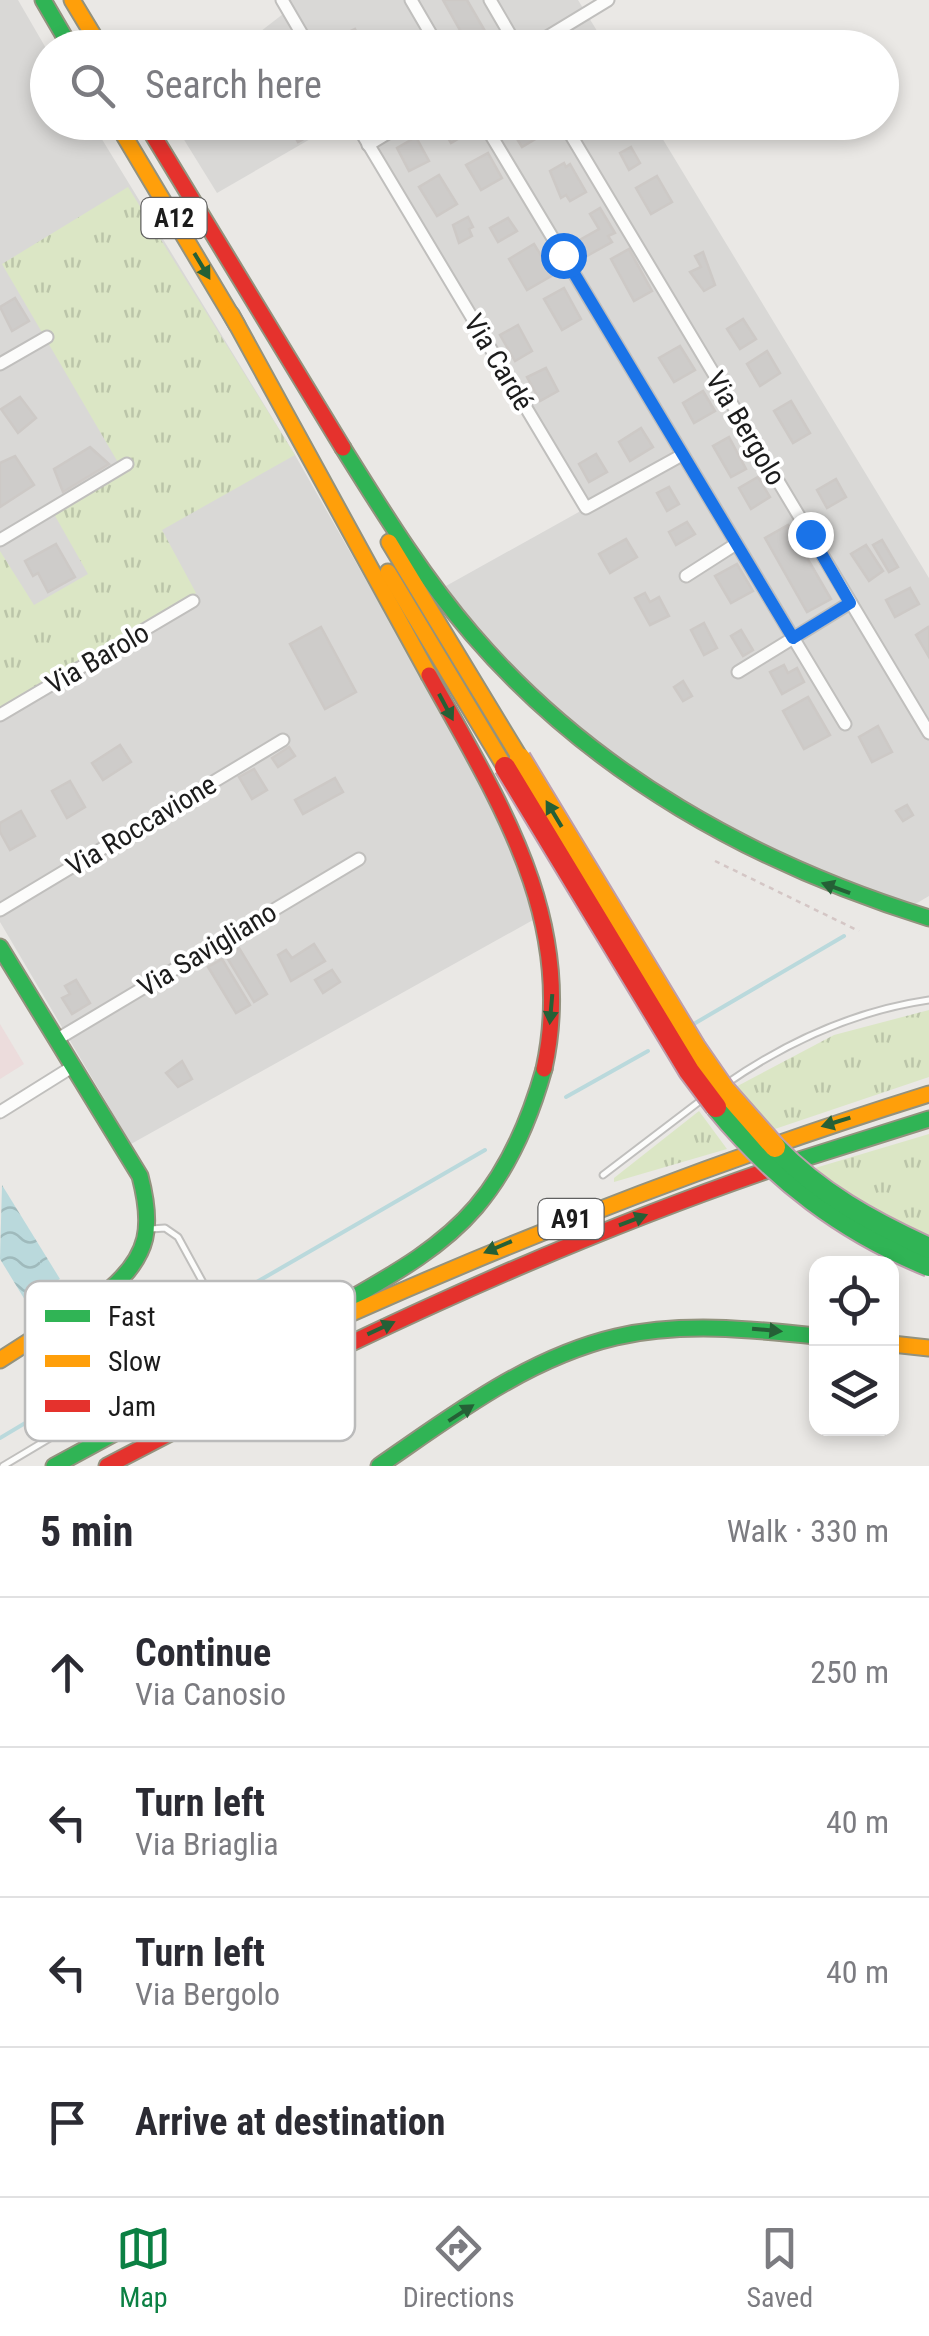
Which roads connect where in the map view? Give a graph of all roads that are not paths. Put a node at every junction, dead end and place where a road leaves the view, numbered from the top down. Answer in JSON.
{"nodes":[{"id":1,"x":43,"y":0,"type":"edge"},
{"id":2,"x":72,"y":0,"type":"edge"},
{"id":3,"x":282,"y":0,"type":"edge"},
{"id":4,"x":411,"y":0,"type":"edge"},
{"id":5,"x":490,"y":0,"type":"edge"},
{"id":6,"x":608,"y":0,"type":"edge"},
{"id":7,"x":60,"y":30,"type":"edge"},
{"id":8,"x":90,"y":30,"type":"edge"},
{"id":9,"x":300,"y":30,"type":"edge"},
{"id":10,"x":428,"y":30,"type":"edge"},
{"id":11,"x":508,"y":30,"type":"edge"},
{"id":12,"x":559,"y":30,"type":"edge"},
{"id":13,"x":127,"y":140,"type":"edge"},
{"id":14,"x":156,"y":140,"type":"edge"},
{"id":15,"x":365,"y":140,"type":"edge"},
{"id":16,"x":376,"y":140,"type":"edge"},
{"id":17,"x":494,"y":140,"type":"edge"},
{"id":18,"x":574,"y":140,"type":"edge"},
{"id":19,"x":368,"y":145,"type":"junction"},
{"id":20,"x":251,"y":300,"type":"junction"},
{"id":21,"x":231,"y":314,"type":"junction"},
{"id":22,"x":47,"y":336,"type":"dead end"},
{"id":23,"x":0,"y":364,"type":"edge"},
{"id":24,"x":682,"y":454,"type":"junction"},
{"id":25,"x":128,"y":464,"type":"dead end"},
{"id":26,"x":0,"y":540,"type":"edge"},
{"id":27,"x":736,"y":544,"type":"junction"},
{"id":28,"x":686,"y":576,"type":"dead end"},
{"id":29,"x":194,"y":601,"type":"dead end"},
{"id":30,"x":850,"y":603,"type":"junction"},
{"id":31,"x":793,"y":638,"type":"junction"},
{"id":32,"x":738,"y":672,"type":"dead end"},
{"id":33,"x":0,"y":714,"type":"edge"},
{"id":34,"x":845,"y":724,"type":"dead end"},
{"id":35,"x":929,"y":733,"type":"edge"},
{"id":36,"x":282,"y":740,"type":"dead end"},
{"id":37,"x":512,"y":763,"type":"junction"},
{"id":38,"x":359,"y":858,"type":"dead end"},
{"id":39,"x":0,"y":910,"type":"edge"},
{"id":40,"x":929,"y":918,"type":"edge"},
{"id":41,"x":0,"y":947,"type":"edge"},
{"id":42,"x":929,"y":1000,"type":"edge"},
{"id":43,"x":56,"y":1040,"type":"junction"},
{"id":44,"x":72,"y":1067,"type":"junction"},
{"id":45,"x":929,"y":1094,"type":"edge"},
{"id":46,"x":0,"y":1112,"type":"edge"},
{"id":47,"x":929,"y":1118,"type":"edge"},
{"id":48,"x":603,"y":1175,"type":"dead end"},
{"id":49,"x":148,"y":1230,"type":"junction"},
{"id":50,"x":929,"y":1248,"type":"edge"},
{"id":51,"x":929,"y":1266,"type":"edge"},
{"id":52,"x":122,"y":1281,"type":"edge"},
{"id":53,"x":202,"y":1281,"type":"edge"},
{"id":54,"x":355,"y":1295,"type":"edge"},
{"id":55,"x":355,"y":1314,"type":"edge"},
{"id":56,"x":809,"y":1335,"type":"edge"},
{"id":57,"x":355,"y":1342,"type":"edge"},
{"id":58,"x":25,"y":1344,"type":"edge"},
{"id":59,"x":899,"y":1345,"type":"edge"},
{"id":60,"x":929,"y":1348,"type":"edge"},
{"id":61,"x":0,"y":1360,"type":"edge"},
{"id":62,"x":46,"y":1441,"type":"edge"},
{"id":63,"x":100,"y":1441,"type":"edge"},
{"id":64,"x":155,"y":1441,"type":"edge"},
{"id":65,"x":4,"y":1466,"type":"edge"},
{"id":66,"x":54,"y":1466,"type":"edge"},
{"id":67,"x":106,"y":1466,"type":"edge"},
{"id":68,"x":379,"y":1466,"type":"edge"}],
"edges":[{"from":1,"to":7,"type":"main road"},
{"from":2,"to":8,"type":"main road"},
{"from":3,"to":9,"type":"street"},
{"from":4,"to":10,"type":"street"},
{"from":5,"to":11,"type":"street"},
{"from":6,"to":12,"type":"street"},
{"from":13,"to":21,"type":"main road","number":"A12","one_way":true},
{"from":14,"to":20,"type":"main road","number":"A12"},
{"from":15,"to":19,"type":"street","name":"Via Cardé"},
{"from":16,"to":19,"type":"street"},
{"from":17,"to":24,"type":"street"},
{"from":18,"to":30,"type":"street","name":"Via Bergolo"},
{"from":19,"to":24,"type":"street","name":"Via Cardé"},
{"from":20,"to":37,"type":"main road"},
{"from":40,"to":20,"type":"main road","one_way":true},
{"from":21,"to":37,"type":"main road"},
{"from":21,"to":54,"type":"main road","one_way":true},
{"from":22,"to":23,"type":"street"},
{"from":24,"to":27,"type":"street"},
{"from":25,"to":26,"type":"street"},
{"from":27,"to":28,"type":"street"},
{"from":27,"to":31,"type":"street"},
{"from":29,"to":33,"type":"street","name":"Via Barolo"},
{"from":30,"to":31,"type":"street"},
{"from":30,"to":35,"type":"street","name":"Via Bergolo"},
{"from":31,"to":32,"type":"street"},
{"from":31,"to":34,"type":"street"},
{"from":36,"to":39,"type":"street","name":"Via Roccavione"},
{"from":50,"to":37,"type":"main road","one_way":true,"bridge":true},
{"from":37,"to":51,"type":"main road","bridge":true},
{"from":38,"to":43,"type":"street","name":"Via Savigliano"},
{"from":41,"to":43,"type":"main road"},
{"from":42,"to":48,"type":"lane"},
{"from":43,"to":44,"type":"main road"},
{"from":44,"to":46,"type":"street"},
{"from":44,"to":49,"type":"main road"},
{"from":45,"to":55,"type":"main road","number":"A91","one_way":true},
{"from":57,"to":47,"type":"main road","number":"A91","one_way":true},
{"from":49,"to":52,"type":"main road"},
{"from":49,"to":53,"type":"lane"},
{"from":68,"to":56,"type":"main road","one_way":true},
{"from":58,"to":61,"type":"main road"},
{"from":59,"to":60,"type":"main road"},
{"from":62,"to":65,"type":"lane"},
{"from":63,"to":66,"type":"main road","number":"A91"},
{"from":67,"to":64,"type":"main road","number":"A91","one_way":true}]}
